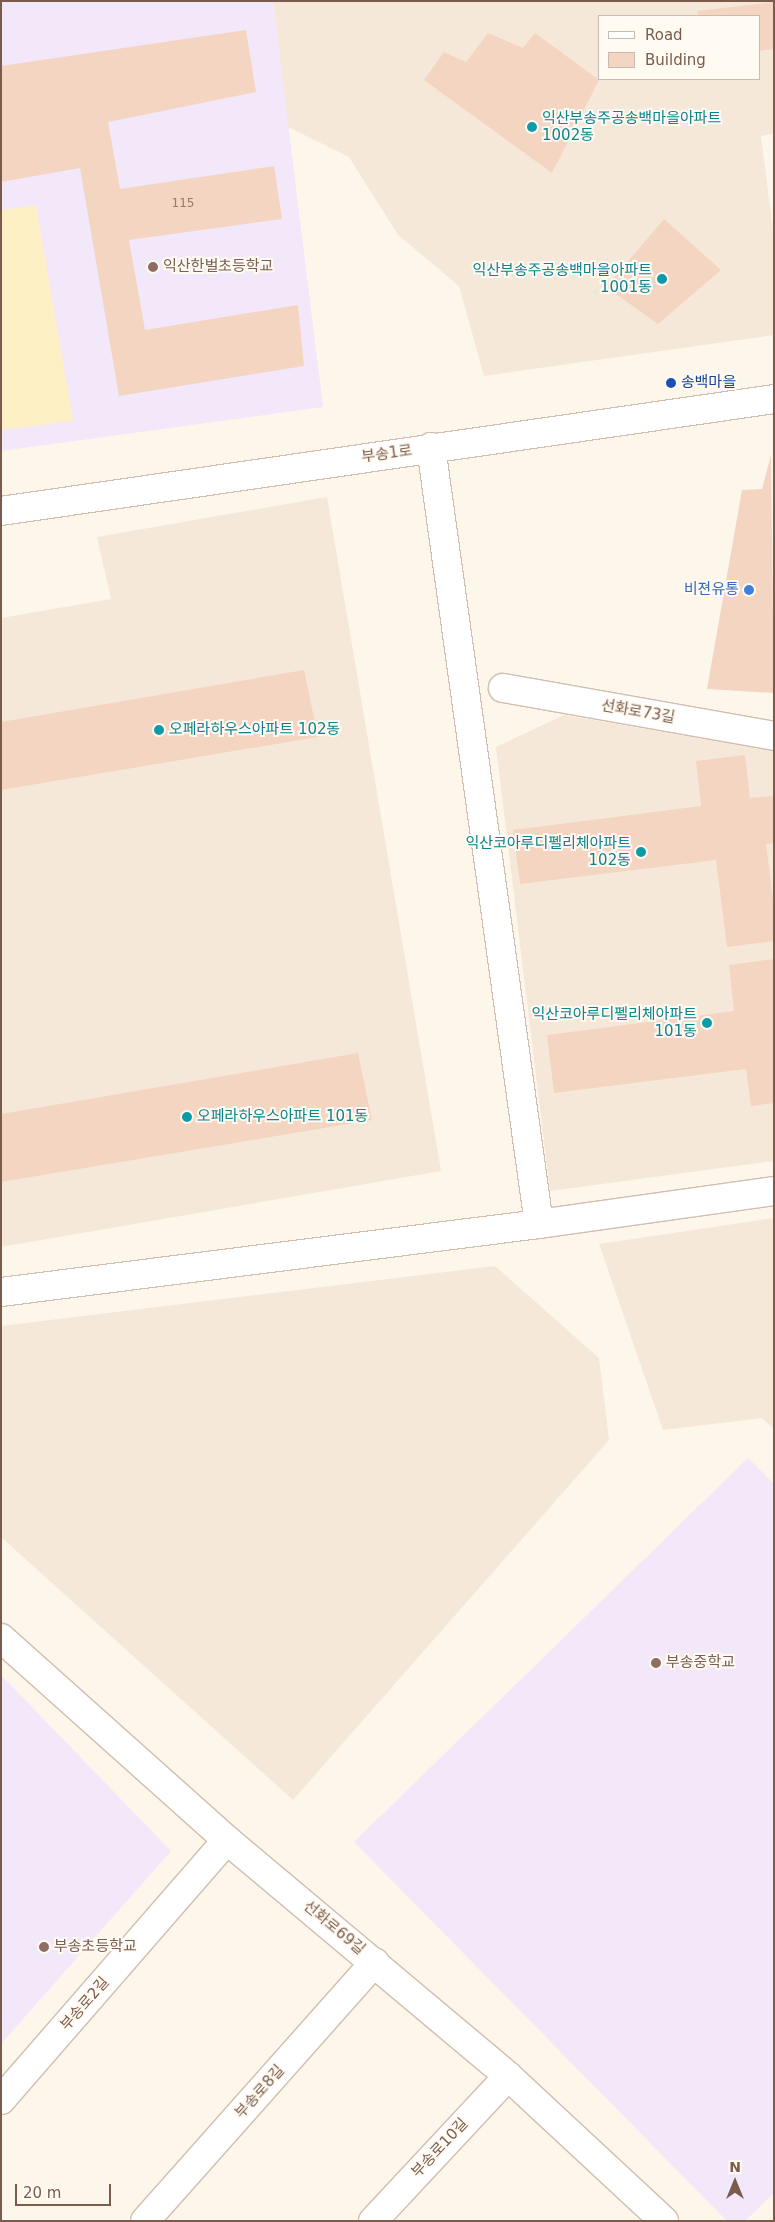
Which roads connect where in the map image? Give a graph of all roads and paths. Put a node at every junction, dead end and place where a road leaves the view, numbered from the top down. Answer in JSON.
{"nodes":[{"id":1,"x":774,"y":399,"type":"edge"},
{"id":2,"x":430,"y":447,"type":"junction"},
{"id":3,"x":1,"y":511,"type":"edge"},
{"id":4,"x":503,"y":688,"type":"dead end"},
{"id":5,"x":774,"y":736,"type":"edge"},
{"id":6,"x":774,"y":1191,"type":"edge"},
{"id":7,"x":539,"y":1224,"type":"junction"},
{"id":8,"x":1,"y":1292,"type":"edge"},
{"id":9,"x":1,"y":1638,"type":"edge"},
{"id":10,"x":227,"y":1840,"type":"junction"},
{"id":11,"x":375,"y":1962,"type":"junction"},
{"id":12,"x":508,"y":2076,"type":"junction"},
{"id":13,"x":1,"y":2100,"type":"edge"},
{"id":14,"x":384,"y":2217,"type":"edge"},
{"id":15,"x":145,"y":2221,"type":"edge"},
{"id":16,"x":664,"y":2221,"type":"edge"}],
"edges":[{"from":1,"to":2,"type":"street","name":"부송1로"},
{"from":2,"to":3,"type":"street","name":"부송1로"},
{"from":2,"to":7,"type":"street"},
{"from":4,"to":5,"type":"street","name":"선화로73길"},
{"from":6,"to":7,"type":"street"},
{"from":7,"to":8,"type":"street"},
{"from":9,"to":10,"type":"street","name":"선화로69길"},
{"from":10,"to":11,"type":"street","name":"선화로69길"},
{"from":10,"to":13,"type":"street","name":"부송로2길"},
{"from":11,"to":12,"type":"street","name":"선화로69길"},
{"from":11,"to":15,"type":"street","name":"부송로8길"},
{"from":12,"to":14,"type":"street","name":"부송로10길"},
{"from":12,"to":16,"type":"street","name":"선화로69길"}]}
